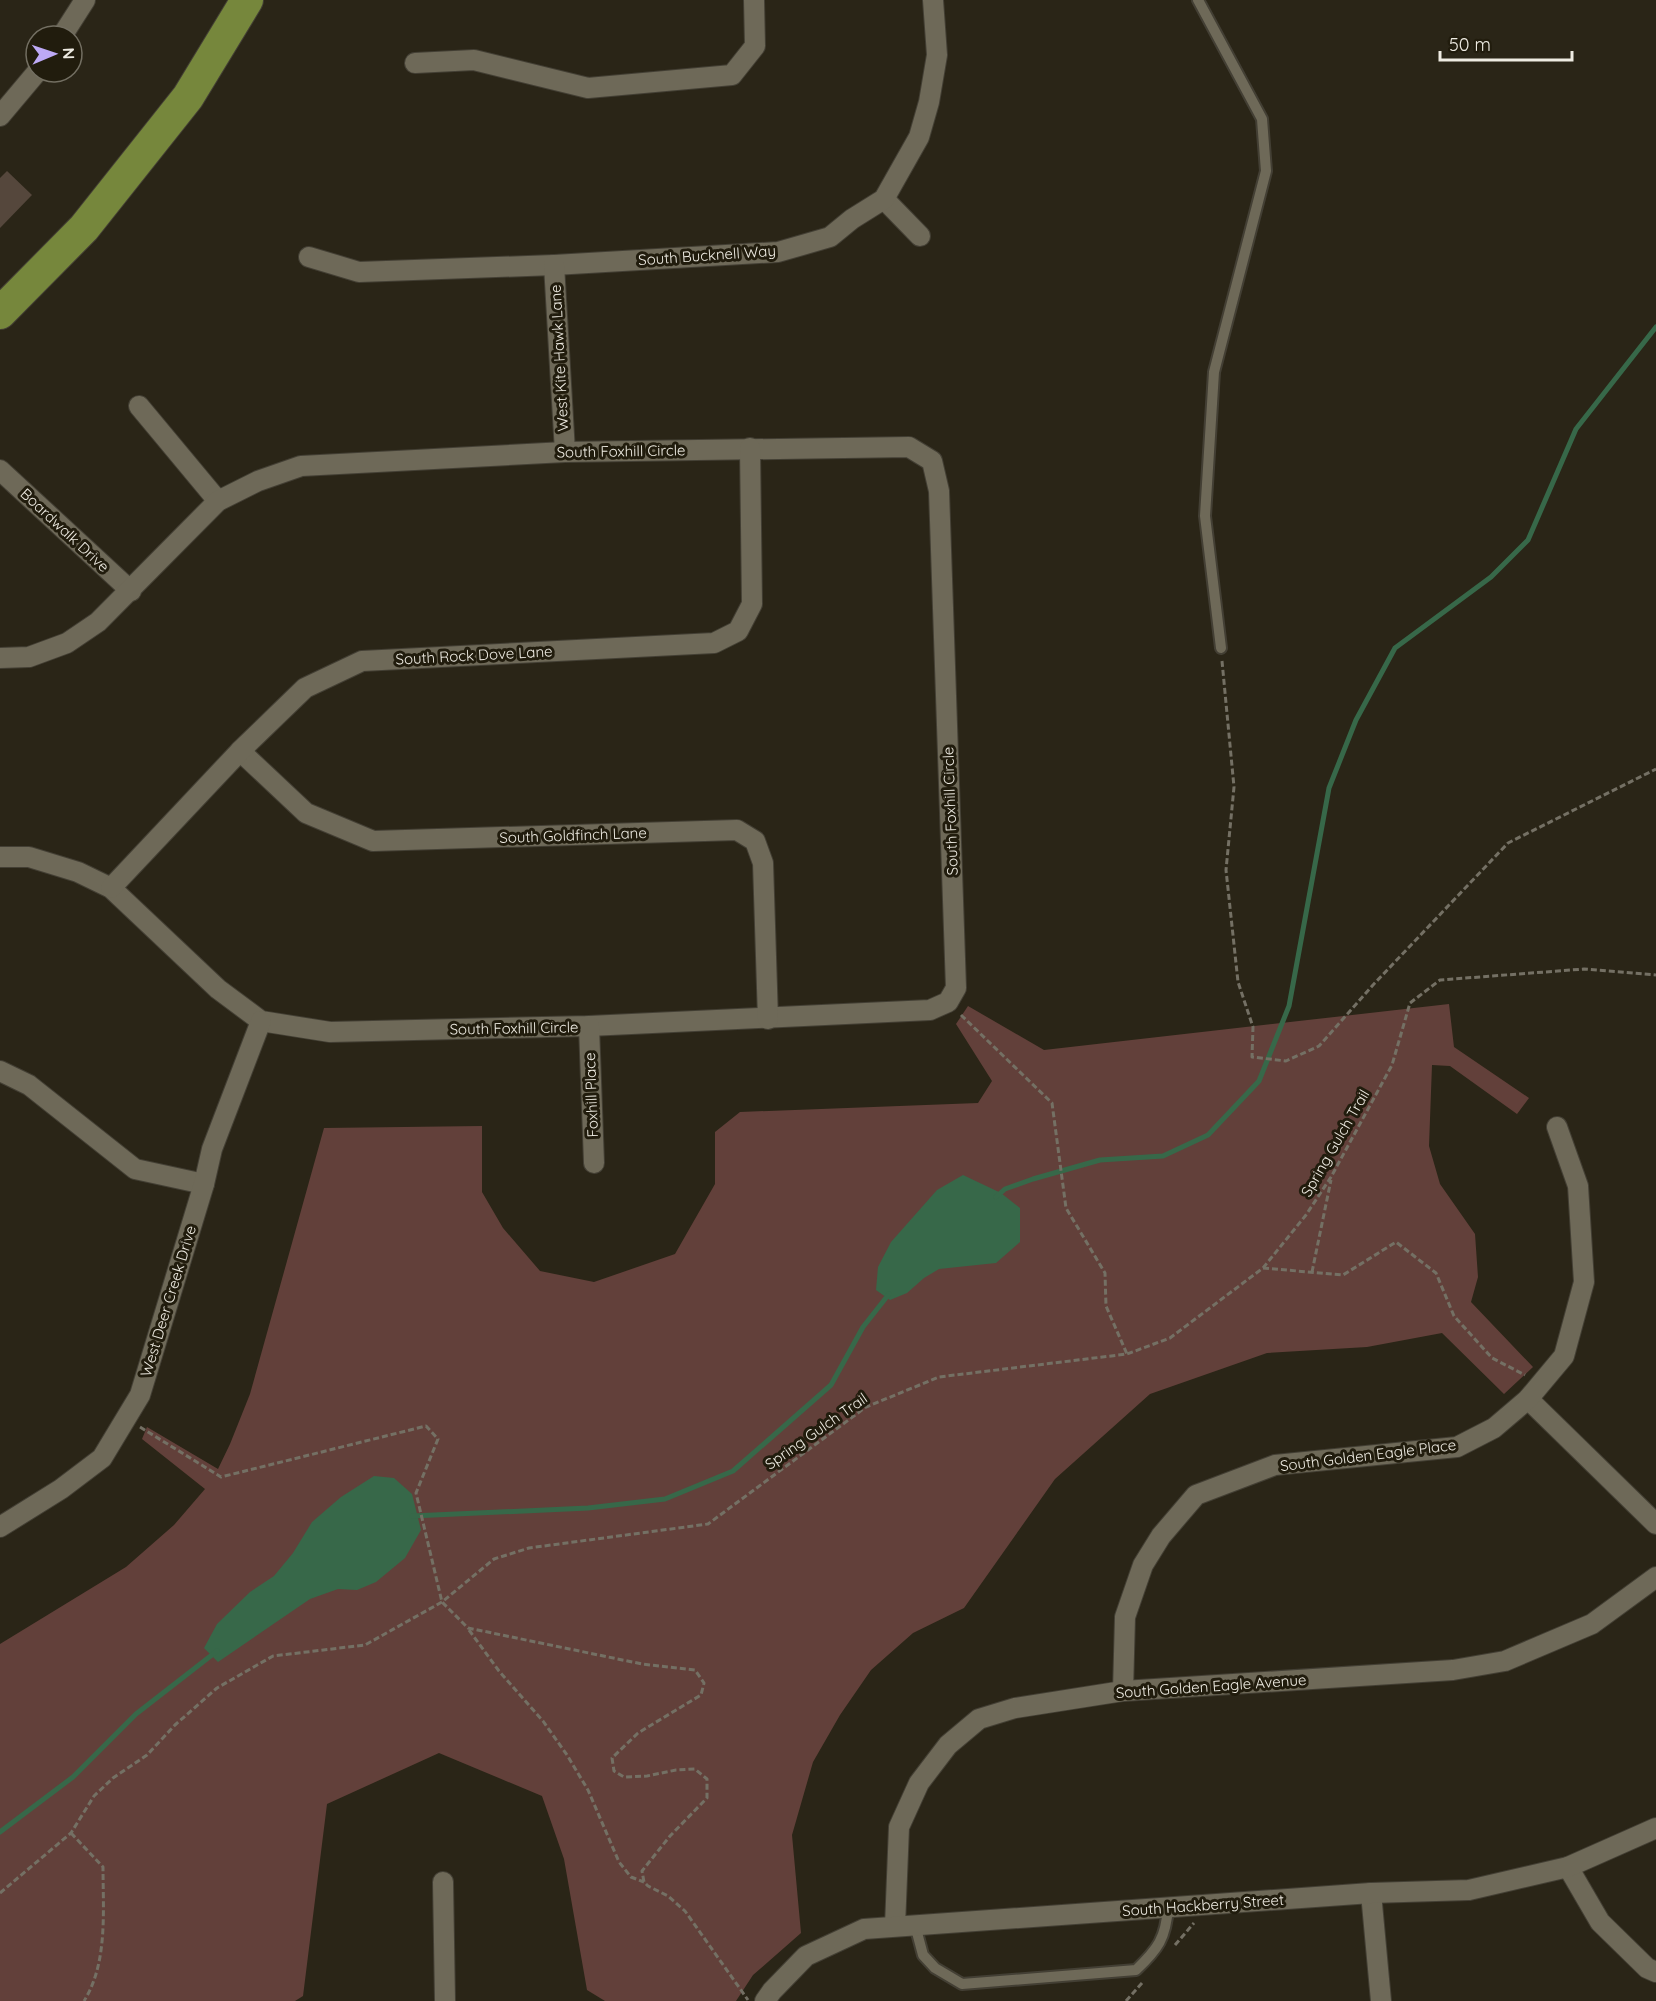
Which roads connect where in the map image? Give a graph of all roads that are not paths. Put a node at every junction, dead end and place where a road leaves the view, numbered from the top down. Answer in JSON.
{"nodes":[{"id":1,"x":85,"y":0,"type":"edge"},
{"id":2,"x":247,"y":0,"type":"edge"},
{"id":3,"x":754,"y":0,"type":"edge"},
{"id":4,"x":933,"y":0,"type":"edge"},
{"id":5,"x":1198,"y":0,"type":"edge"},
{"id":6,"x":70,"y":24,"type":"edge"},
{"id":7,"x":415,"y":63,"type":"dead end"},
{"id":8,"x":27,"y":84,"type":"edge"},
{"id":9,"x":0,"y":116,"type":"edge"},
{"id":10,"x":884,"y":199,"type":"junction"},
{"id":11,"x":921,"y":236,"type":"dead end"},
{"id":12,"x":309,"y":257,"type":"dead end"},
{"id":13,"x":554,"y":265,"type":"junction"},
{"id":14,"x":0,"y":313,"type":"edge"},
{"id":15,"x":139,"y":406,"type":"dead end"},
{"id":16,"x":750,"y":448,"type":"junction"},
{"id":17,"x":565,"y":452,"type":"junction"},
{"id":18,"x":0,"y":470,"type":"edge"},
{"id":19,"x":218,"y":501,"type":"junction"},
{"id":20,"x":131,"y":591,"type":"junction"},
{"id":21,"x":1221,"y":648,"type":"road end"},
{"id":22,"x":0,"y":658,"type":"edge"},
{"id":23,"x":240,"y":751,"type":"junction"},
{"id":24,"x":0,"y":857,"type":"edge"},
{"id":25,"x":111,"y":888,"type":"junction"},
{"id":26,"x":768,"y":1019,"type":"junction"},
{"id":27,"x":261,"y":1021,"type":"junction"},
{"id":28,"x":589,"y":1026,"type":"junction"},
{"id":29,"x":0,"y":1071,"type":"edge"},
{"id":30,"x":1557,"y":1127,"type":"dead end"},
{"id":31,"x":594,"y":1163,"type":"dead end"},
{"id":32,"x":204,"y":1184,"type":"junction"},
{"id":33,"x":1528,"y":1399,"type":"junction"},
{"id":34,"x":1656,"y":1524,"type":"edge"},
{"id":35,"x":0,"y":1527,"type":"edge"},
{"id":36,"x":1656,"y":1577,"type":"edge"},
{"id":37,"x":1123,"y":1691,"type":"junction"},
{"id":38,"x":1656,"y":1828,"type":"edge"},
{"id":39,"x":1568,"y":1867,"type":"junction"},
{"id":40,"x":443,"y":1882,"type":"dead end"},
{"id":41,"x":1371,"y":1893,"type":"junction"},
{"id":42,"x":1168,"y":1907,"type":"junction"},
{"id":43,"x":905,"y":1925,"type":"junction"},
{"id":44,"x":1656,"y":1972,"type":"edge"},
{"id":45,"x":445,"y":2001,"type":"edge"},
{"id":46,"x":765,"y":2001,"type":"edge"},
{"id":47,"x":1381,"y":2001,"type":"edge"}],
"edges":[{"from":1,"to":6,"type":"street"},
{"from":2,"to":14,"type":"main road"},
{"from":3,"to":7,"type":"street"},
{"from":4,"to":10,"type":"street","name":"South Bucknell Way"},
{"from":5,"to":21,"type":"lane"},
{"from":8,"to":9,"type":"street"},
{"from":10,"to":11,"type":"street"},
{"from":10,"to":13,"type":"street","name":"South Bucknell Way"},
{"from":12,"to":13,"type":"street","name":"South Bucknell Way"},
{"from":13,"to":17,"type":"street","name":"West Kite Hawk Lane"},
{"from":15,"to":19,"type":"street"},
{"from":16,"to":17,"type":"street","name":"South Foxhill Circle"},
{"from":16,"to":23,"type":"street","name":"South Rock Dove Lane"},
{"from":16,"to":26,"type":"street","name":"South Foxhill Circle"},
{"from":17,"to":19,"type":"street","name":"South Foxhill Circle"},
{"from":18,"to":20,"type":"street","name":"Boardwalk Drive"},
{"from":19,"to":20,"type":"street","name":"South Foxhill Circle"},
{"from":20,"to":22,"type":"street","name":"South Foxhill Circle"},
{"from":23,"to":25,"type":"street","name":"South Rock Dove Lane"},
{"from":23,"to":26,"type":"street","name":"South Goldfinch Lane"},
{"from":24,"to":25,"type":"street","name":"South Foxhill Circle"},
{"from":25,"to":27,"type":"street","name":"South Foxhill Circle"},
{"from":26,"to":28,"type":"street","name":"South Foxhill Circle"},
{"from":27,"to":28,"type":"street","name":"South Foxhill Circle"},
{"from":27,"to":32,"type":"street","name":"West Deer Creek Drive"},
{"from":28,"to":31,"type":"street","name":"Foxhill Place"},
{"from":29,"to":32,"type":"street"},
{"from":30,"to":33,"type":"street","name":"South Golden Eagle Place"},
{"from":32,"to":35,"type":"street","name":"West Deer Creek Drive"},
{"from":33,"to":34,"type":"street"},
{"from":33,"to":37,"type":"street","name":"South Golden Eagle Place"},
{"from":36,"to":37,"type":"street","name":"South Golden Eagle Avenue"},
{"from":37,"to":43,"type":"street","name":"South Golden Eagle Avenue"},
{"from":38,"to":39,"type":"street","name":"South Hackberry Street"},
{"from":39,"to":41,"type":"street","name":"South Hackberry Street"},
{"from":39,"to":44,"type":"street"},
{"from":40,"to":45,"type":"street"},
{"from":41,"to":42,"type":"street","name":"South Hackberry Street"},
{"from":41,"to":47,"type":"street"},
{"from":42,"to":43,"type":"street","name":"South Hackberry Street"},
{"from":42,"to":43,"type":"lane"},
{"from":43,"to":46,"type":"street","name":"South Hackberry Street"}]}
